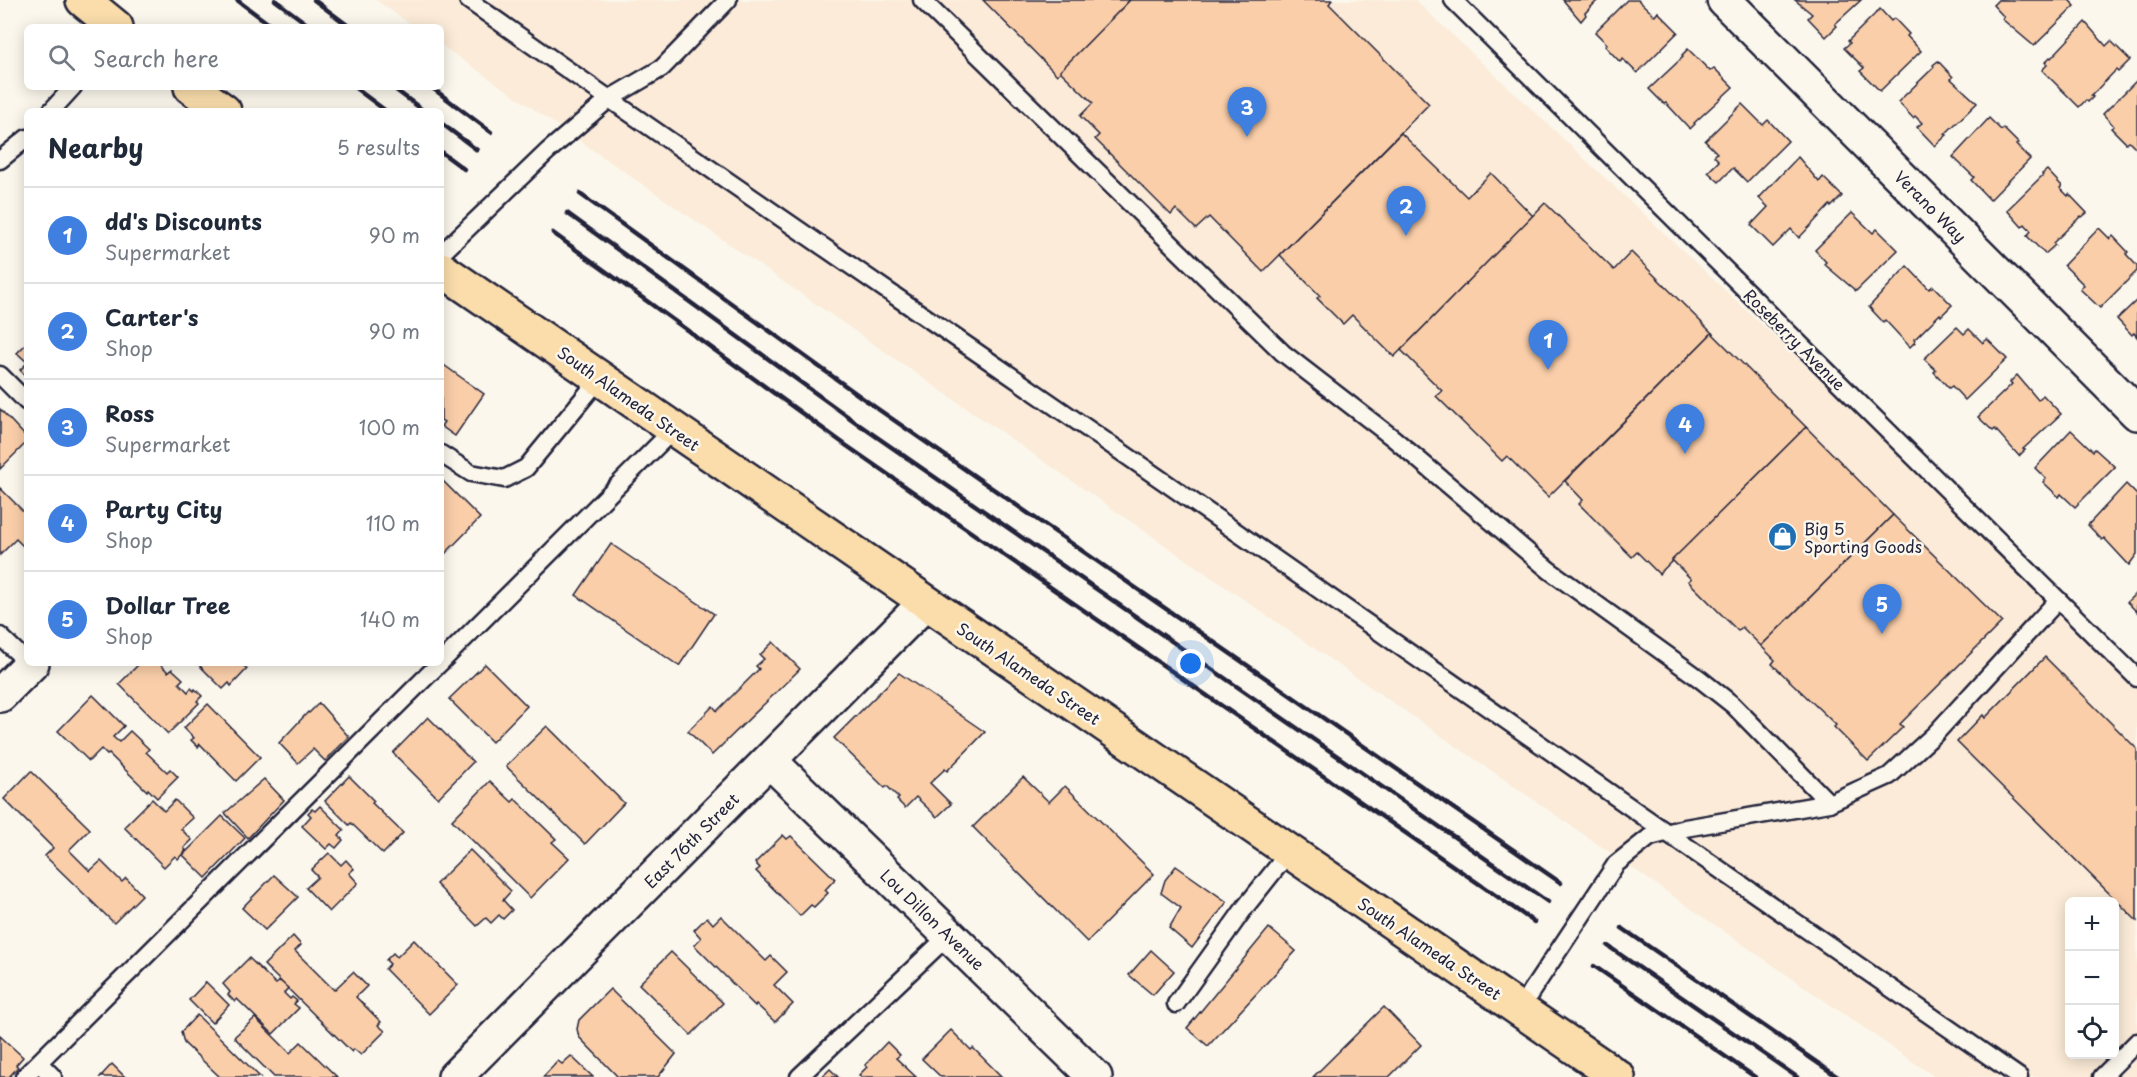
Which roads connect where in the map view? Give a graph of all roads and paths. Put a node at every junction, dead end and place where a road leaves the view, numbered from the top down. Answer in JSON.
{"nodes":[{"id":1,"x":83,"y":0,"type":"edge"},
{"id":2,"x":468,"y":0,"type":"edge"},
{"id":3,"x":728,"y":0,"type":"edge"},
{"id":4,"x":922,"y":0,"type":"edge"},
{"id":5,"x":1453,"y":0,"type":"edge"},
{"id":6,"x":1724,"y":0,"type":"edge"},
{"id":7,"x":112,"y":24,"type":"edge"},
{"id":8,"x":70,"y":90,"type":"edge"},
{"id":9,"x":195,"y":90,"type":"edge"},
{"id":10,"x":609,"y":99,"type":"junction"},
{"id":11,"x":54,"y":108,"type":"edge"},
{"id":12,"x":220,"y":108,"type":"edge"},
{"id":13,"x":24,"y":140,"type":"edge"},
{"id":14,"x":0,"y":160,"type":"edge"},
{"id":15,"x":444,"y":251,"type":"edge"},
{"id":16,"x":444,"y":271,"type":"edge"},
{"id":17,"x":0,"y":375,"type":"edge"},
{"id":18,"x":600,"y":378,"type":"junction"},
{"id":19,"x":24,"y":399,"type":"edge"},
{"id":20,"x":2137,"y":413,"type":"edge"},
{"id":21,"x":674,"y":429,"type":"junction"},
{"id":22,"x":444,"y":456,"type":"edge"},
{"id":23,"x":2058,"y":600,"type":"junction"},
{"id":24,"x":926,"y":603,"type":"junction"},
{"id":25,"x":0,"y":636,"type":"edge"},
{"id":26,"x":24,"y":658,"type":"edge"},
{"id":27,"x":444,"y":658,"type":"edge"},
{"id":28,"x":26,"y":666,"type":"edge"},
{"id":29,"x":436,"y":666,"type":"edge"},
{"id":30,"x":2137,"y":678,"type":"edge"},
{"id":31,"x":0,"y":695,"type":"edge"},
{"id":32,"x":770,"y":761,"type":"junction"},
{"id":33,"x":1829,"y":802,"type":"junction"},
{"id":34,"x":1666,"y":833,"type":"junction"},
{"id":35,"x":1289,"y":852,"type":"junction"},
{"id":36,"x":949,"y":934,"type":"junction"},
{"id":37,"x":1176,"y":1004,"type":"dead end"},
{"id":38,"x":1519,"y":1010,"type":"junction"},
{"id":39,"x":2137,"y":1042,"type":"edge"},
{"id":40,"x":39,"y":1063,"type":"junction"},
{"id":41,"x":24,"y":1077,"type":"edge"},
{"id":42,"x":53,"y":1077,"type":"edge"},
{"id":43,"x":455,"y":1077,"type":"edge"},
{"id":44,"x":799,"y":1077,"type":"edge"},
{"id":45,"x":1095,"y":1077,"type":"edge"},
{"id":46,"x":1618,"y":1077,"type":"edge"},
{"id":47,"x":2019,"y":1077,"type":"edge"},
{"id":48,"x":2102,"y":1077,"type":"edge"}],
"edges":[{"from":1,"to":7,"type":"main road"},
{"from":2,"to":10,"type":"lane"},
{"from":3,"to":10,"type":"lane"},
{"from":4,"to":33,"type":"lane"},
{"from":5,"to":23,"type":"lane","name":"Roseberry Avenue"},
{"from":6,"to":20,"type":"street","name":"Verano Way"},
{"from":8,"to":11,"type":"lane"},
{"from":9,"to":12,"type":"main road"},
{"from":10,"to":15,"type":"lane"},
{"from":10,"to":34,"type":"lane"},
{"from":13,"to":14,"type":"lane"},
{"from":16,"to":18,"type":"main road","name":"South Alameda Street"},
{"from":17,"to":19,"type":"lane"},
{"from":18,"to":21,"type":"main road","name":"South Alameda Street"},
{"from":18,"to":22,"type":"lane"},
{"from":21,"to":24,"type":"main road","name":"South Alameda Street"},
{"from":21,"to":27,"type":"lane"},
{"from":23,"to":30,"type":"lane","name":"Roseberry Avenue"},
{"from":23,"to":33,"type":"lane"},
{"from":24,"to":32,"type":"street","name":"East 76th Street"},
{"from":24,"to":35,"type":"main road","name":"South Alameda Street"},
{"from":25,"to":26,"type":"lane"},
{"from":28,"to":31,"type":"street"},
{"from":29,"to":40,"type":"lane"},
{"from":32,"to":36,"type":"street","name":"Lou Dillon Avenue"},
{"from":32,"to":43,"type":"street","name":"East 76th Street"},
{"from":33,"to":34,"type":"lane"},
{"from":34,"to":38,"type":"lane"},
{"from":34,"to":47,"type":"lane"},
{"from":35,"to":37,"type":"lane"},
{"from":35,"to":38,"type":"main road","name":"South Alameda Street"},
{"from":36,"to":44,"type":"lane"},
{"from":36,"to":45,"type":"street","name":"Lou Dillon Avenue"},
{"from":38,"to":46,"type":"main road","name":"South Alameda Street"},
{"from":39,"to":48,"type":"lane"},
{"from":40,"to":41,"type":"lane"},
{"from":40,"to":42,"type":"lane"}]}
